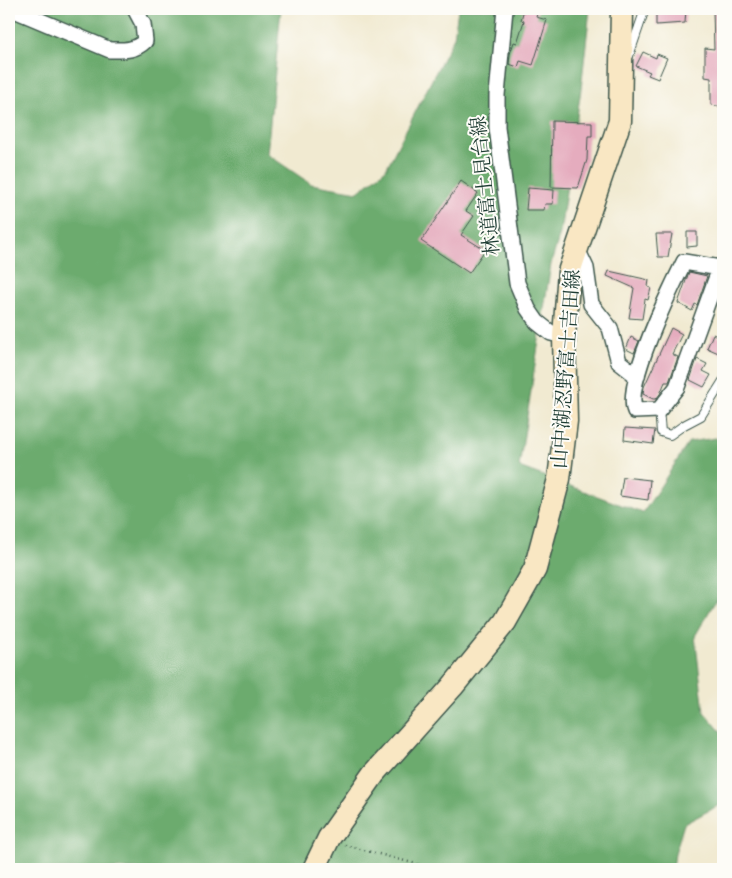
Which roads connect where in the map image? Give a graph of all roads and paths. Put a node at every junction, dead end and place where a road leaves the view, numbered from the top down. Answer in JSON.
{"nodes":[{"id":1,"x":12,"y":9,"type":"edge"},
{"id":2,"x":135,"y":9,"type":"edge"},
{"id":3,"x":505,"y":9,"type":"edge"},
{"id":4,"x":622,"y":9,"type":"edge"},
{"id":5,"x":645,"y":9,"type":"edge"},
{"id":6,"x":622,"y":71,"type":"junction"},
{"id":7,"x":577,"y":249,"type":"junction"},
{"id":8,"x":722,"y":267,"type":"edge"},
{"id":9,"x":564,"y":336,"type":"junction"},
{"id":10,"x":637,"y":376,"type":"junction"},
{"id":11,"x":723,"y":381,"type":"edge"},
{"id":12,"x":659,"y":410,"type":"junction"},
{"id":13,"x":329,"y":838,"type":"junction"},
{"id":14,"x":314,"y":869,"type":"edge"},
{"id":15,"x":435,"y":869,"type":"edge"}],
"edges":[{"from":1,"to":2,"type":"street"},
{"from":3,"to":9,"type":"street","name":"林道富士見台線"},
{"from":4,"to":6,"type":"main road","name":"山中湖忍野富士吉田線"},
{"from":5,"to":6,"type":"lane"},
{"from":6,"to":7,"type":"main road","name":"山中湖忍野富士吉田線"},
{"from":7,"to":9,"type":"main road","name":"山中湖忍野富士吉田線"},
{"from":7,"to":10,"type":"street"},
{"from":8,"to":10,"type":"street"},
{"from":8,"to":12,"type":"street"},
{"from":9,"to":13,"type":"main road","name":"山中湖忍野富士吉田線"},
{"from":10,"to":12,"type":"street"},
{"from":11,"to":12,"type":"lane"},
{"from":13,"to":14,"type":"main road","name":"山中湖忍野富士吉田線"},
{"from":13,"to":15,"type":"path"}]}
